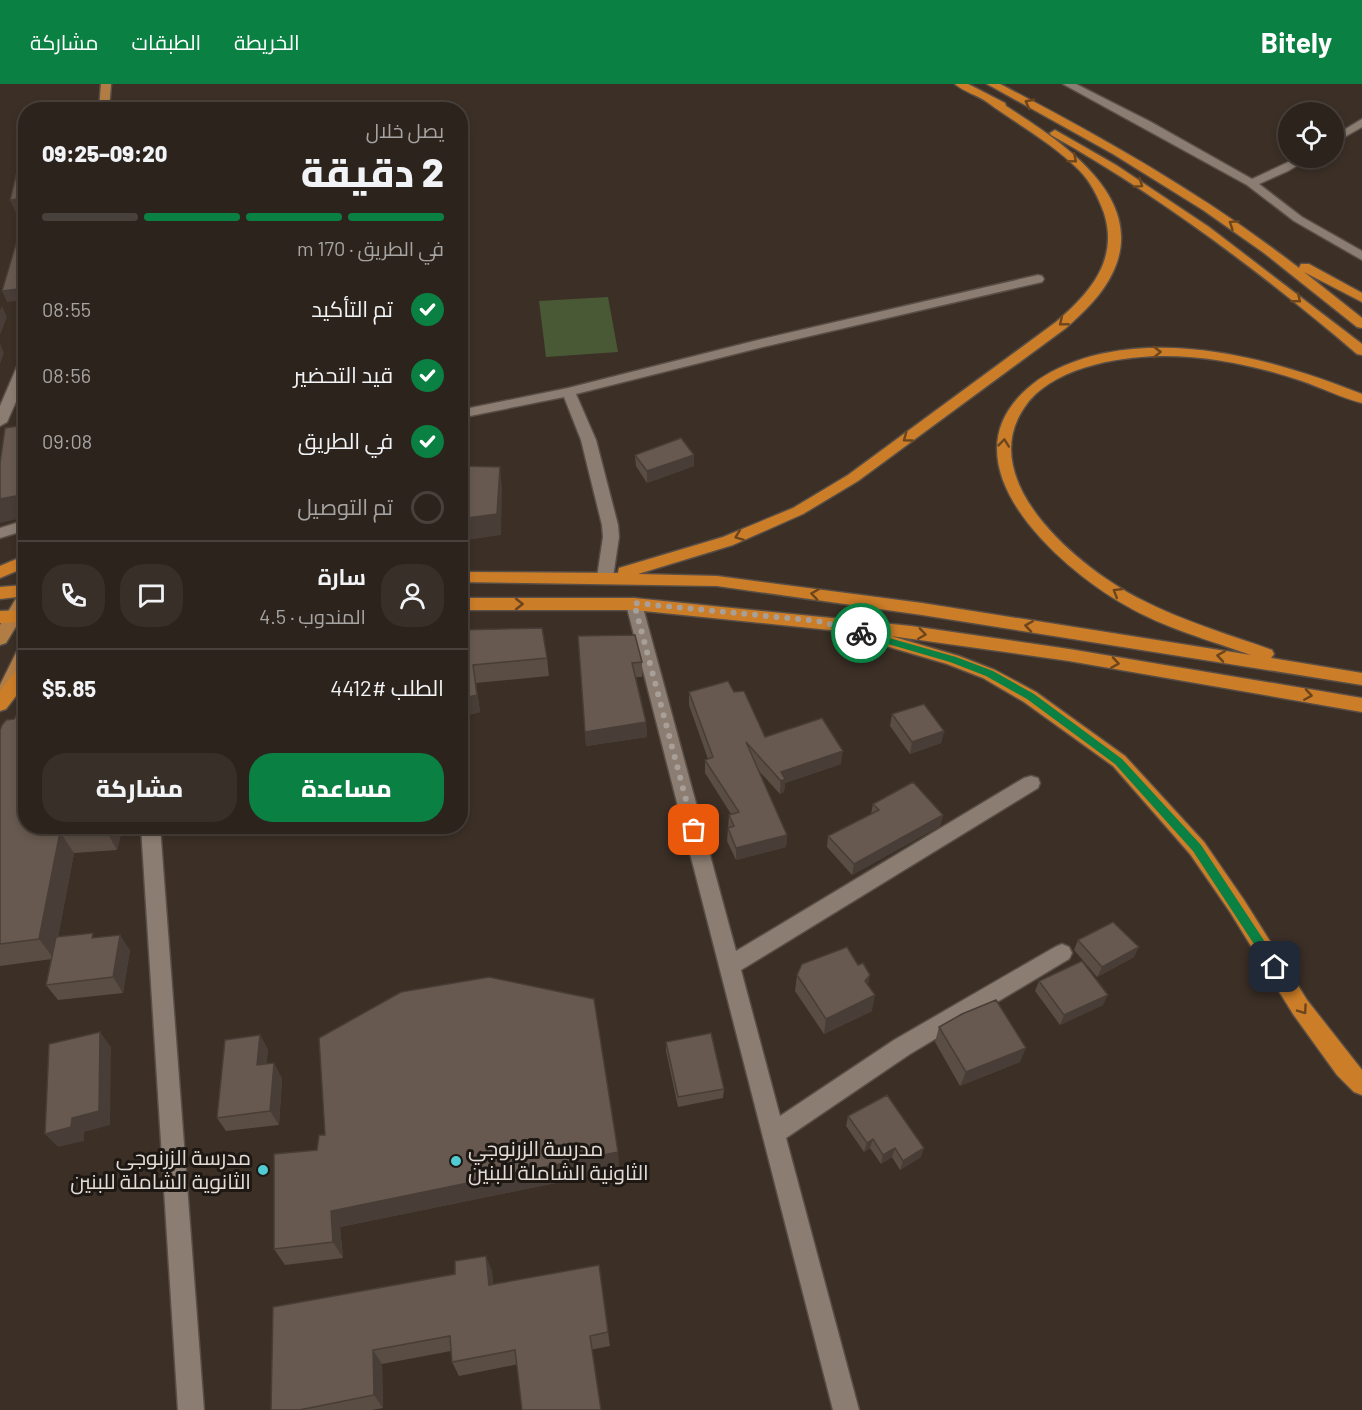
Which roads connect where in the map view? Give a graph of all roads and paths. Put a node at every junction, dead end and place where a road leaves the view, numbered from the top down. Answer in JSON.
{"nodes":[{"id":1,"x":106,"y":84,"type":"edge"},
{"id":2,"x":960,"y":84,"type":"edge"},
{"id":3,"x":992,"y":84,"type":"edge"},
{"id":4,"x":1068,"y":84,"type":"edge"},
{"id":5,"x":991,"y":101,"type":"junction"},
{"id":6,"x":105,"y":102,"type":"edge"},
{"id":7,"x":1362,"y":122,"type":"edge"},
{"id":8,"x":1344,"y":134,"type":"edge"},
{"id":9,"x":1286,"y":168,"type":"edge"},
{"id":10,"x":1251,"y":183,"type":"junction"},
{"id":11,"x":1260,"y":243,"type":"junction"},
{"id":12,"x":1362,"y":256,"type":"edge"},
{"id":13,"x":1038,"y":279,"type":"dead end"},
{"id":14,"x":1362,"y":298,"type":"edge"},
{"id":15,"x":1362,"y":324,"type":"edge"},
{"id":16,"x":1362,"y":351,"type":"edge"},
{"id":17,"x":18,"y":380,"type":"edge"},
{"id":18,"x":568,"y":392,"type":"junction"},
{"id":19,"x":1362,"y":399,"type":"edge"},
{"id":20,"x":468,"y":412,"type":"edge"},
{"id":21,"x":0,"y":422,"type":"edge"},
{"id":22,"x":18,"y":527,"type":"edge"},
{"id":23,"x":0,"y":533,"type":"edge"},
{"id":24,"x":18,"y":564,"type":"edge"},
{"id":25,"x":0,"y":573,"type":"edge"},
{"id":26,"x":468,"y":577,"type":"edge"},
{"id":27,"x":605,"y":577,"type":"junction"},
{"id":28,"x":18,"y":591,"type":"edge"},
{"id":29,"x":0,"y":593,"type":"edge"},
{"id":30,"x":634,"y":603,"type":"junction"},
{"id":31,"x":468,"y":604,"type":"edge"},
{"id":32,"x":13,"y":616,"type":"edge"},
{"id":33,"x":818,"y":621,"type":"junction"},
{"id":34,"x":0,"y":639,"type":"edge"},
{"id":35,"x":18,"y":665,"type":"edge"},
{"id":36,"x":1307,"y":669,"type":"junction"},
{"id":37,"x":1362,"y":679,"type":"edge"},
{"id":38,"x":18,"y":680,"type":"edge"},
{"id":39,"x":0,"y":704,"type":"edge"},
{"id":40,"x":1362,"y":705,"type":"edge"},
{"id":41,"x":1031,"y":783,"type":"dead end"},
{"id":42,"x":151,"y":834,"type":"edge"},
{"id":43,"x":1062,"y":954,"type":"dead end"},
{"id":44,"x":731,"y":965,"type":"junction"},
{"id":45,"x":1362,"y":1085,"type":"edge"},
{"id":46,"x":774,"y":1133,"type":"junction"},
{"id":47,"x":191,"y":1410,"type":"edge"},
{"id":48,"x":846,"y":1410,"type":"edge"}],
"edges":[{"from":1,"to":6,"type":"main road"},
{"from":2,"to":5,"type":"highway"},
{"from":11,"to":3,"type":"highway","one_way":true},
{"from":4,"to":10,"type":"street"},
{"from":5,"to":16,"type":"highway","one_way":true},
{"from":5,"to":27,"type":"highway","one_way":true},
{"from":7,"to":8,"type":"street"},
{"from":9,"to":10,"type":"street"},
{"from":10,"to":12,"type":"street"},
{"from":11,"to":14,"type":"highway"},
{"from":11,"to":15,"type":"highway"},
{"from":13,"to":18,"type":"street"},
{"from":17,"to":21,"type":"street"},
{"from":18,"to":20,"type":"street"},
{"from":18,"to":27,"type":"street"},
{"from":36,"to":19,"type":"highway","one_way":true},
{"from":22,"to":23,"type":"street"},
{"from":24,"to":25,"type":"highway"},
{"from":26,"to":27,"type":"highway"},
{"from":36,"to":27,"type":"highway","one_way":true},
{"from":28,"to":29,"type":"highway"},
{"from":31,"to":30,"type":"highway","one_way":true},
{"from":30,"to":33,"type":"highway"},
{"from":30,"to":44,"type":"street"},
{"from":32,"to":34,"type":"main road"},
{"from":33,"to":40,"type":"highway","one_way":true},
{"from":33,"to":45,"type":"highway","one_way":true},
{"from":35,"to":39,"type":"main road"},
{"from":36,"to":37,"type":"highway"},
{"from":38,"to":39,"type":"highway"},
{"from":41,"to":44,"type":"street"},
{"from":42,"to":47,"type":"street"},
{"from":43,"to":46,"type":"street"},
{"from":44,"to":46,"type":"street"},
{"from":46,"to":48,"type":"street"}]}
